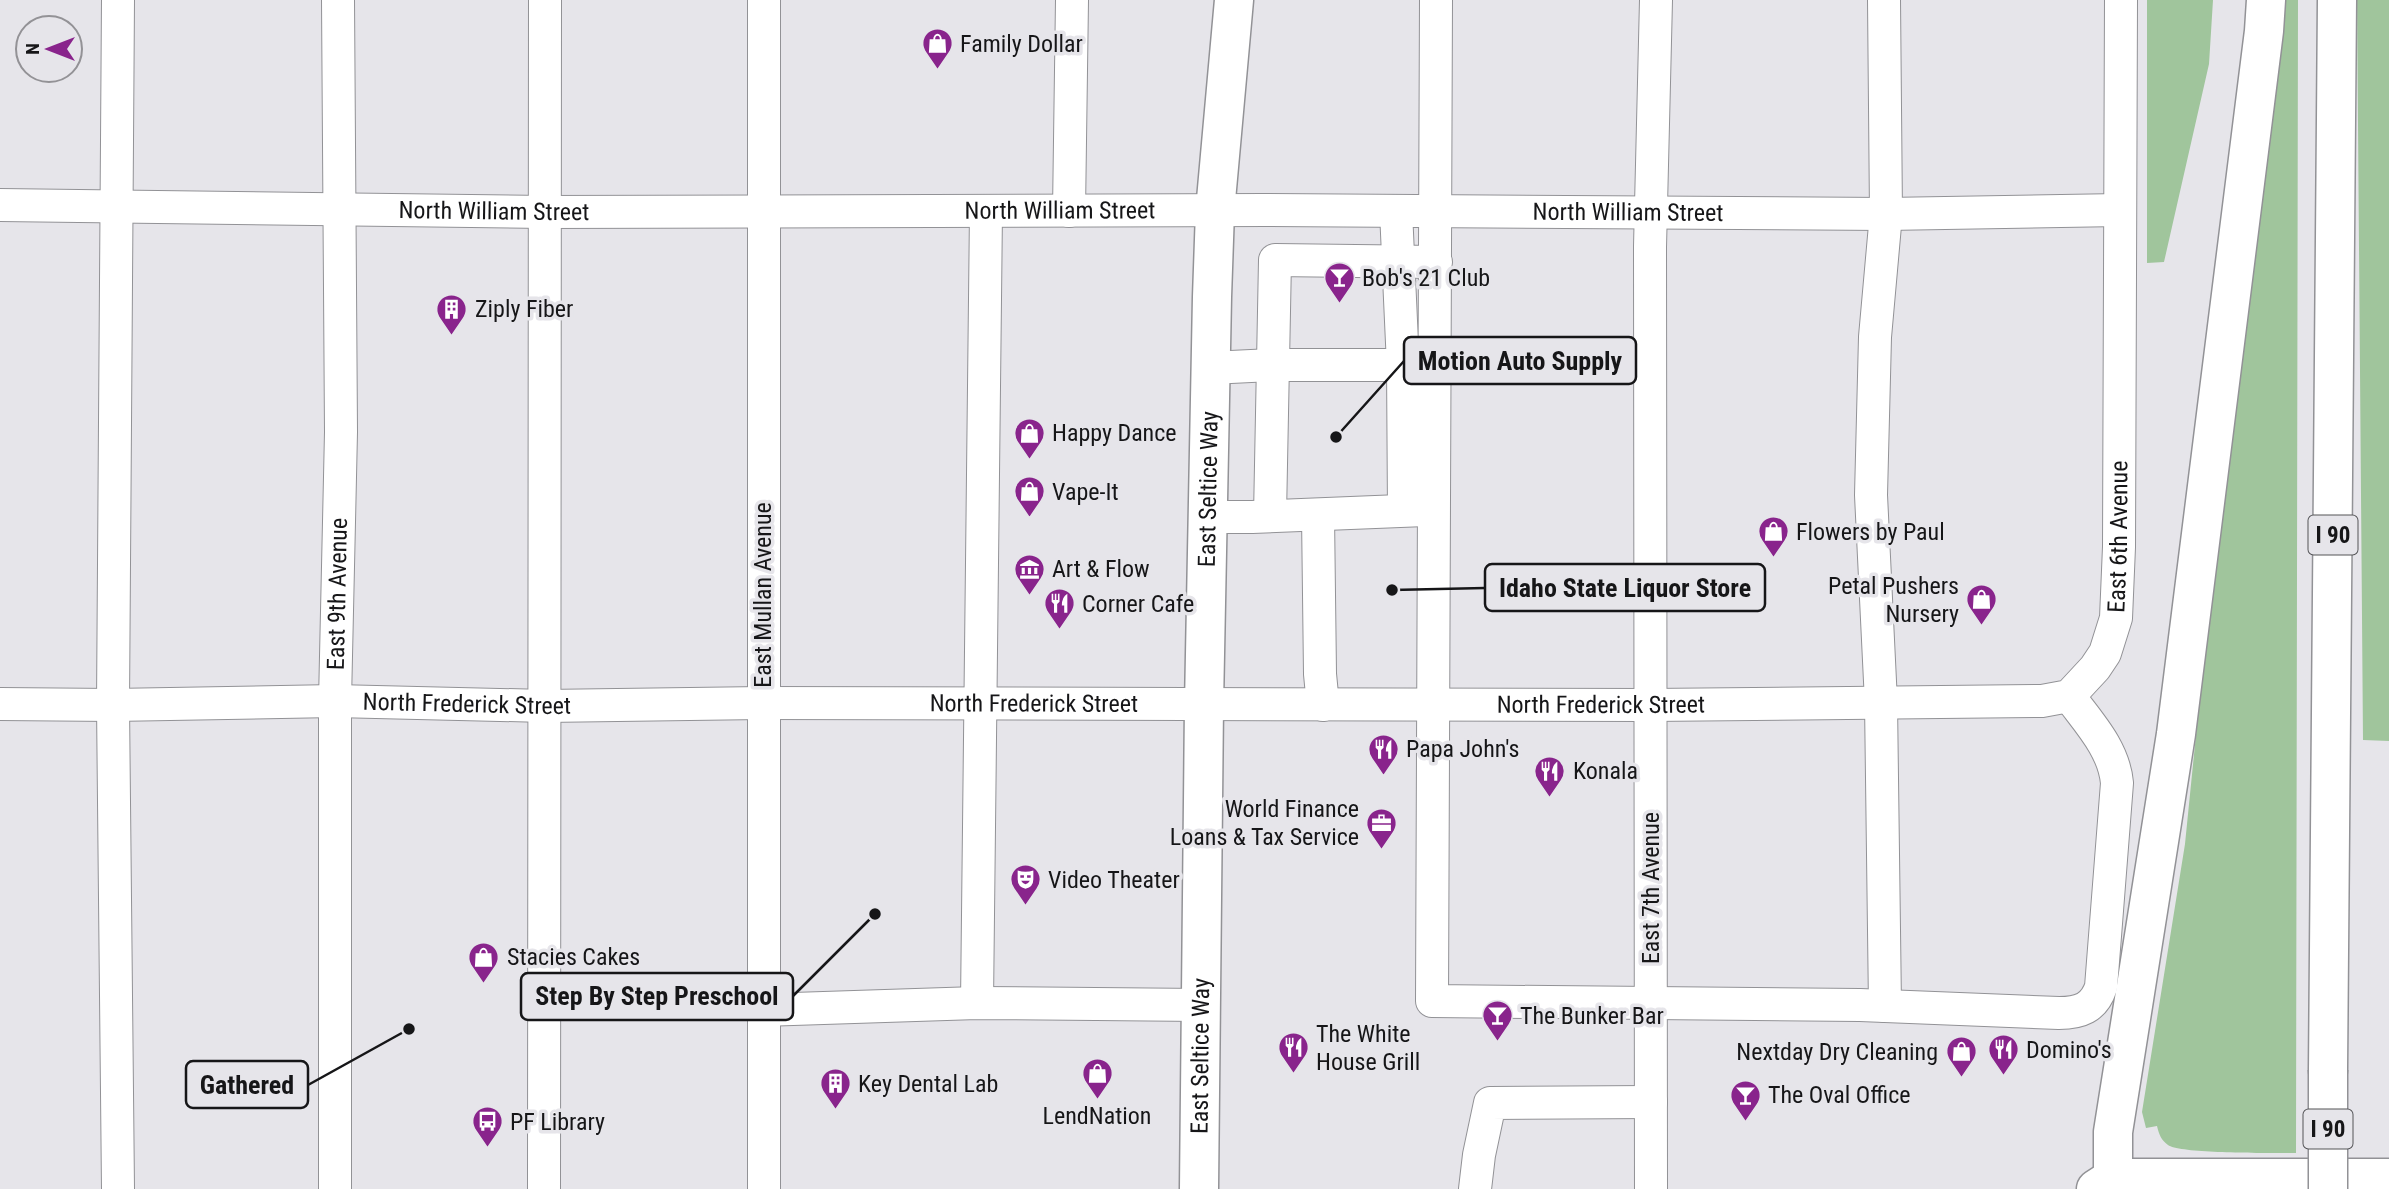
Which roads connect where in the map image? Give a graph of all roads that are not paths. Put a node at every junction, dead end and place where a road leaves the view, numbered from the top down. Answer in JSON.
{"nodes":[{"id":1,"x":118,"y":0,"type":"edge"},
{"id":2,"x":338,"y":0,"type":"edge"},
{"id":3,"x":545,"y":0,"type":"edge"},
{"id":4,"x":764,"y":0,"type":"edge"},
{"id":5,"x":1072,"y":0,"type":"edge"},
{"id":6,"x":1234,"y":0,"type":"edge"},
{"id":7,"x":1436,"y":0,"type":"edge"},
{"id":8,"x":1656,"y":0,"type":"edge"},
{"id":9,"x":1884,"y":0,"type":"edge"},
{"id":10,"x":2121,"y":0,"type":"edge"},
{"id":11,"x":2266,"y":0,"type":"edge"},
{"id":12,"x":2337,"y":0,"type":"edge"},
{"id":13,"x":0,"y":205,"type":"edge"},
{"id":14,"x":116,"y":206,"type":"junction"},
{"id":15,"x":2120,"y":210,"type":"junction"},
{"id":16,"x":341,"y":211,"type":"junction"},
{"id":17,"x":986,"y":211,"type":"junction"},
{"id":18,"x":1069,"y":211,"type":"junction"},
{"id":19,"x":1215,"y":211,"type":"junction"},
{"id":20,"x":1396,"y":211,"type":"junction"},
{"id":21,"x":1436,"y":211,"type":"junction"},
{"id":22,"x":545,"y":212,"type":"junction"},
{"id":23,"x":1651,"y":212,"type":"junction"},
{"id":24,"x":763,"y":213,"type":"junction"},
{"id":25,"x":1886,"y":214,"type":"junction"},
{"id":26,"x":1398,"y":261,"type":"junction"},
{"id":27,"x":1436,"y":262,"type":"junction"},
{"id":28,"x":1272,"y":365,"type":"junction"},
{"id":29,"x":1404,"y":365,"type":"junction"},
{"id":30,"x":1435,"y":365,"type":"junction"},
{"id":31,"x":1210,"y":368,"type":"junction"},
{"id":32,"x":1419,"y":510,"type":"junction"},
{"id":33,"x":1318,"y":514,"type":"junction"},
{"id":34,"x":1270,"y":516,"type":"junction"},
{"id":35,"x":1206,"y":517,"type":"junction"},
{"id":36,"x":2068,"y":696,"type":"junction"},
{"id":37,"x":335,"y":701,"type":"junction"},
{"id":38,"x":1881,"y":702,"type":"junction"},
{"id":39,"x":762,"y":703,"type":"junction"},
{"id":40,"x":0,"y":704,"type":"edge"},
{"id":41,"x":979,"y":704,"type":"junction"},
{"id":42,"x":113,"y":705,"type":"junction"},
{"id":43,"x":545,"y":705,"type":"junction"},
{"id":44,"x":1204,"y":705,"type":"junction"},
{"id":45,"x":1323,"y":705,"type":"junction"},
{"id":46,"x":1432,"y":705,"type":"junction"},
{"id":47,"x":1650,"y":705,"type":"junction"},
{"id":48,"x":1651,"y":1002,"type":"junction"},
{"id":49,"x":977,"y":1003,"type":"junction"},
{"id":50,"x":1202,"y":1006,"type":"junction"},
{"id":51,"x":1885,"y":1006,"type":"junction"},
{"id":52,"x":762,"y":1010,"type":"junction"},
{"id":53,"x":1651,"y":1102,"type":"junction"},
{"id":54,"x":2389,"y":1178,"type":"edge"},
{"id":55,"x":2107,"y":1185,"type":"edge"},
{"id":56,"x":118,"y":1189,"type":"edge"},
{"id":57,"x":335,"y":1189,"type":"edge"},
{"id":58,"x":544,"y":1189,"type":"edge"},
{"id":59,"x":764,"y":1189,"type":"edge"},
{"id":60,"x":1199,"y":1189,"type":"edge"},
{"id":61,"x":1475,"y":1189,"type":"edge"},
{"id":62,"x":1651,"y":1189,"type":"edge"},
{"id":63,"x":2328,"y":1189,"type":"edge"}],
"edges":[{"from":1,"to":14,"type":"street"},
{"from":2,"to":16,"type":"street","name":"East 9th Avenue"},
{"from":3,"to":22,"type":"street"},
{"from":4,"to":24,"type":"street","name":"East Mullan Avenue"},
{"from":5,"to":18,"type":"street"},
{"from":6,"to":19,"type":"main road","name":"East Seltice Way"},
{"from":7,"to":21,"type":"street"},
{"from":8,"to":23,"type":"street","name":"East 7th Avenue"},
{"from":9,"to":25,"type":"street"},
{"from":10,"to":15,"type":"street","name":"East 6th Avenue"},
{"from":11,"to":55,"type":"main road"},
{"from":12,"to":63,"type":"main road","number":"I 90","bridge":true},
{"from":13,"to":14,"type":"street","name":"North William Street"},
{"from":14,"to":16,"type":"street","name":"North William Street"},
{"from":14,"to":42,"type":"street"},
{"from":15,"to":25,"type":"street","name":"North William Street"},
{"from":15,"to":36,"type":"street","name":"East 6th Avenue"},
{"from":16,"to":22,"type":"street","name":"North William Street"},
{"from":16,"to":37,"type":"street","name":"East 9th Avenue"},
{"from":17,"to":18,"type":"street","name":"North William Street"},
{"from":17,"to":24,"type":"street","name":"North William Street"},
{"from":17,"to":41,"type":"street"},
{"from":18,"to":19,"type":"street","name":"North William Street"},
{"from":19,"to":20,"type":"street","name":"North William Street"},
{"from":19,"to":31,"type":"main road","name":"East Seltice Way"},
{"from":20,"to":21,"type":"street","name":"North William Street"},
{"from":20,"to":26,"type":"street"},
{"from":21,"to":23,"type":"street","name":"North William Street"},
{"from":21,"to":27,"type":"street"},
{"from":22,"to":24,"type":"street","name":"North William Street"},
{"from":22,"to":43,"type":"street"},
{"from":23,"to":25,"type":"street","name":"North William Street"},
{"from":23,"to":47,"type":"street","name":"East 7th Avenue"},
{"from":24,"to":39,"type":"street","name":"East Mullan Avenue"},
{"from":25,"to":38,"type":"street"},
{"from":26,"to":27,"type":"street"},
{"from":26,"to":28,"type":"street"},
{"from":26,"to":29,"type":"street"},
{"from":27,"to":30,"type":"street"},
{"from":28,"to":29,"type":"street"},
{"from":28,"to":31,"type":"street"},
{"from":28,"to":34,"type":"street"},
{"from":29,"to":30,"type":"street"},
{"from":29,"to":32,"type":"street"},
{"from":30,"to":32,"type":"street"},
{"from":31,"to":35,"type":"main road","name":"East Seltice Way"},
{"from":32,"to":33,"type":"street"},
{"from":32,"to":46,"type":"street"},
{"from":33,"to":34,"type":"street"},
{"from":33,"to":45,"type":"street"},
{"from":34,"to":35,"type":"street"},
{"from":35,"to":44,"type":"main road","name":"East Seltice Way"},
{"from":36,"to":38,"type":"street","name":"North Frederick Street"},
{"from":36,"to":51,"type":"street"},
{"from":37,"to":42,"type":"street","name":"North Frederick Street"},
{"from":37,"to":43,"type":"street","name":"North Frederick Street"},
{"from":37,"to":57,"type":"street","name":"East 9th Avenue"},
{"from":38,"to":47,"type":"street","name":"North Frederick Street"},
{"from":38,"to":51,"type":"street"},
{"from":39,"to":41,"type":"street","name":"North Frederick Street"},
{"from":39,"to":43,"type":"street","name":"North Frederick Street"},
{"from":39,"to":52,"type":"street","name":"East Mullan Avenue"},
{"from":40,"to":42,"type":"street","name":"North Frederick Street"},
{"from":41,"to":44,"type":"street","name":"North Frederick Street"},
{"from":41,"to":49,"type":"street"},
{"from":42,"to":56,"type":"street"},
{"from":43,"to":58,"type":"street"},
{"from":44,"to":45,"type":"street","name":"North Frederick Street"},
{"from":44,"to":50,"type":"main road","name":"East Seltice Way"},
{"from":45,"to":46,"type":"street","name":"North Frederick Street"},
{"from":46,"to":47,"type":"street","name":"North Frederick Street"},
{"from":46,"to":48,"type":"street"},
{"from":47,"to":48,"type":"street","name":"East 7th Avenue"},
{"from":48,"to":51,"type":"street"},
{"from":48,"to":53,"type":"street","name":"East 7th Avenue"},
{"from":49,"to":50,"type":"street"},
{"from":49,"to":52,"type":"street"},
{"from":50,"to":60,"type":"main road","name":"East Seltice Way"},
{"from":52,"to":59,"type":"street","name":"East Mullan Avenue"},
{"from":53,"to":61,"type":"street"},
{"from":53,"to":62,"type":"street","name":"East 7th Avenue"},
{"from":54,"to":55,"type":"main road"}]}
